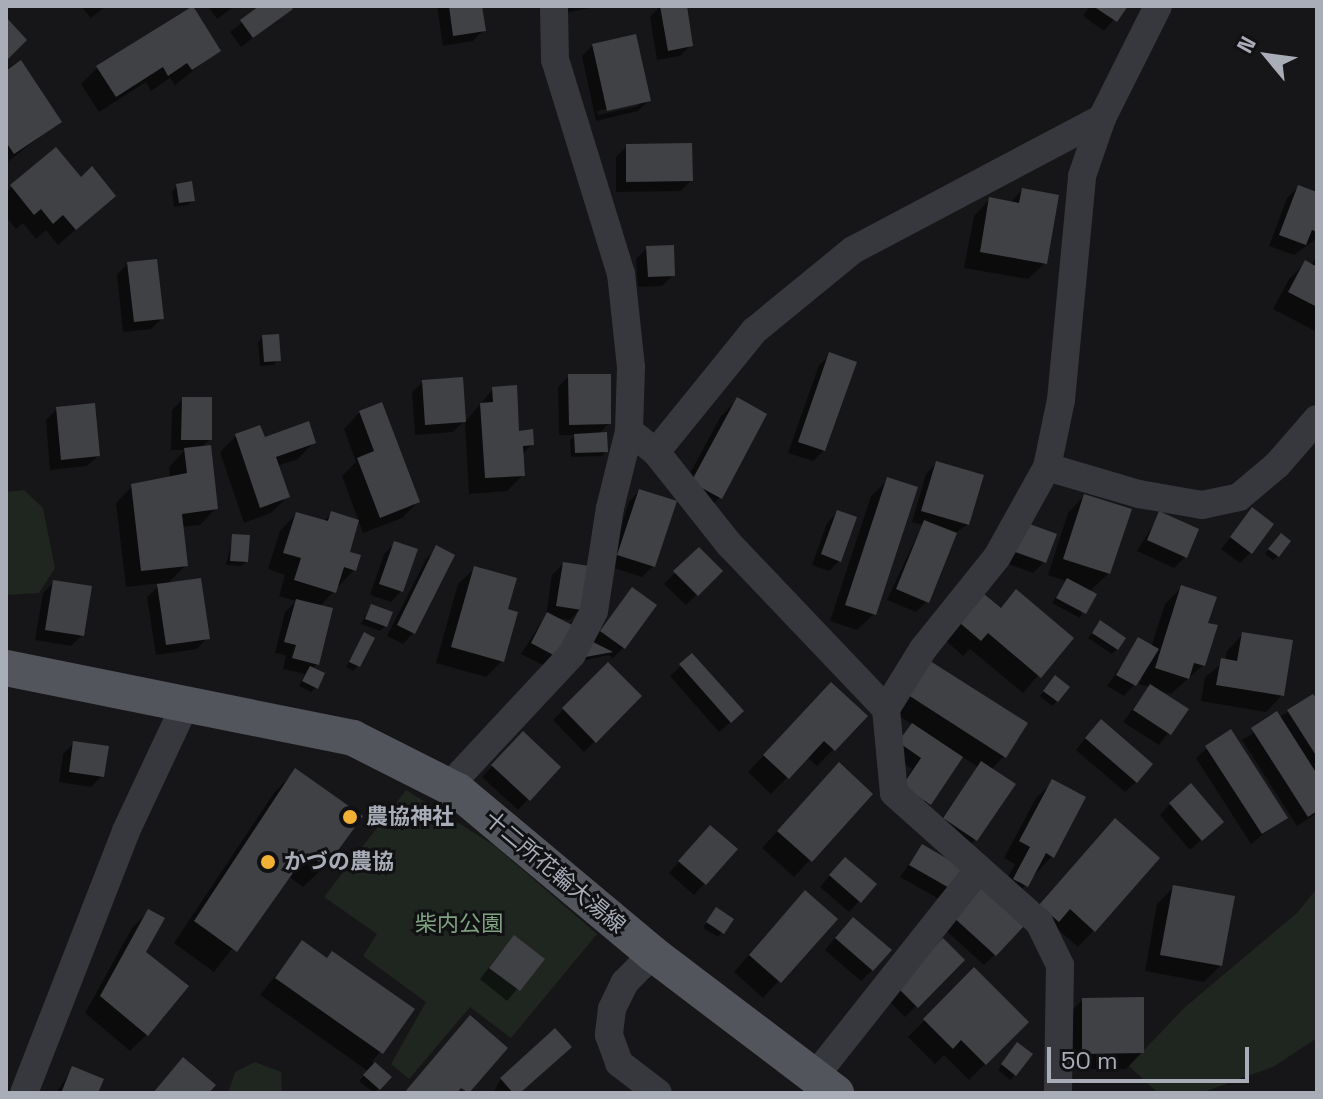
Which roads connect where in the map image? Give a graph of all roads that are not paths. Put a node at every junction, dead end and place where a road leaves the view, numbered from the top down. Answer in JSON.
{"nodes":[{"id":1,"x":554,"y":6,"type":"edge"},
{"id":2,"x":1158,"y":6,"type":"edge"},
{"id":3,"x":1102,"y":118,"type":"junction"},
{"id":4,"x":1317,"y":419,"type":"edge"},
{"id":5,"x":629,"y":431,"type":"junction"},
{"id":6,"x":656,"y":452,"type":"junction"},
{"id":7,"x":1047,"y":467,"type":"junction"},
{"id":8,"x":6,"y":668,"type":"edge"},
{"id":9,"x":185,"y":705,"type":"junction"},
{"id":10,"x":886,"y":709,"type":"junction"},
{"id":11,"x":449,"y":786,"type":"junction"},
{"id":12,"x":978,"y":870,"type":"junction"},
{"id":13,"x":653,"y":954,"type":"junction"},
{"id":14,"x":826,"y":1085,"type":"edge"},
{"id":15,"x":24,"y":1093,"type":"edge"},
{"id":16,"x":658,"y":1093,"type":"edge"},
{"id":17,"x":1058,"y":1093,"type":"edge"}],
"edges":[{"from":1,"to":5,"type":"street"},
{"from":2,"to":3,"type":"street"},
{"from":3,"to":6,"type":"street"},
{"from":3,"to":7,"type":"street"},
{"from":4,"to":7,"type":"street"},
{"from":5,"to":6,"type":"street"},
{"from":5,"to":11,"type":"street"},
{"from":6,"to":10,"type":"street"},
{"from":7,"to":10,"type":"street"},
{"from":8,"to":9,"type":"main road","name":"十二所花輪大湯線"},
{"from":9,"to":11,"type":"main road","name":"十二所花輪大湯線"},
{"from":9,"to":15,"type":"street"},
{"from":10,"to":12,"type":"street"},
{"from":11,"to":13,"type":"main road","name":"十二所花輪大湯線"},
{"from":12,"to":14,"type":"street"},
{"from":12,"to":17,"type":"street"},
{"from":13,"to":14,"type":"main road","name":"十二所花輪大湯線"},
{"from":13,"to":16,"type":"street"}]}
